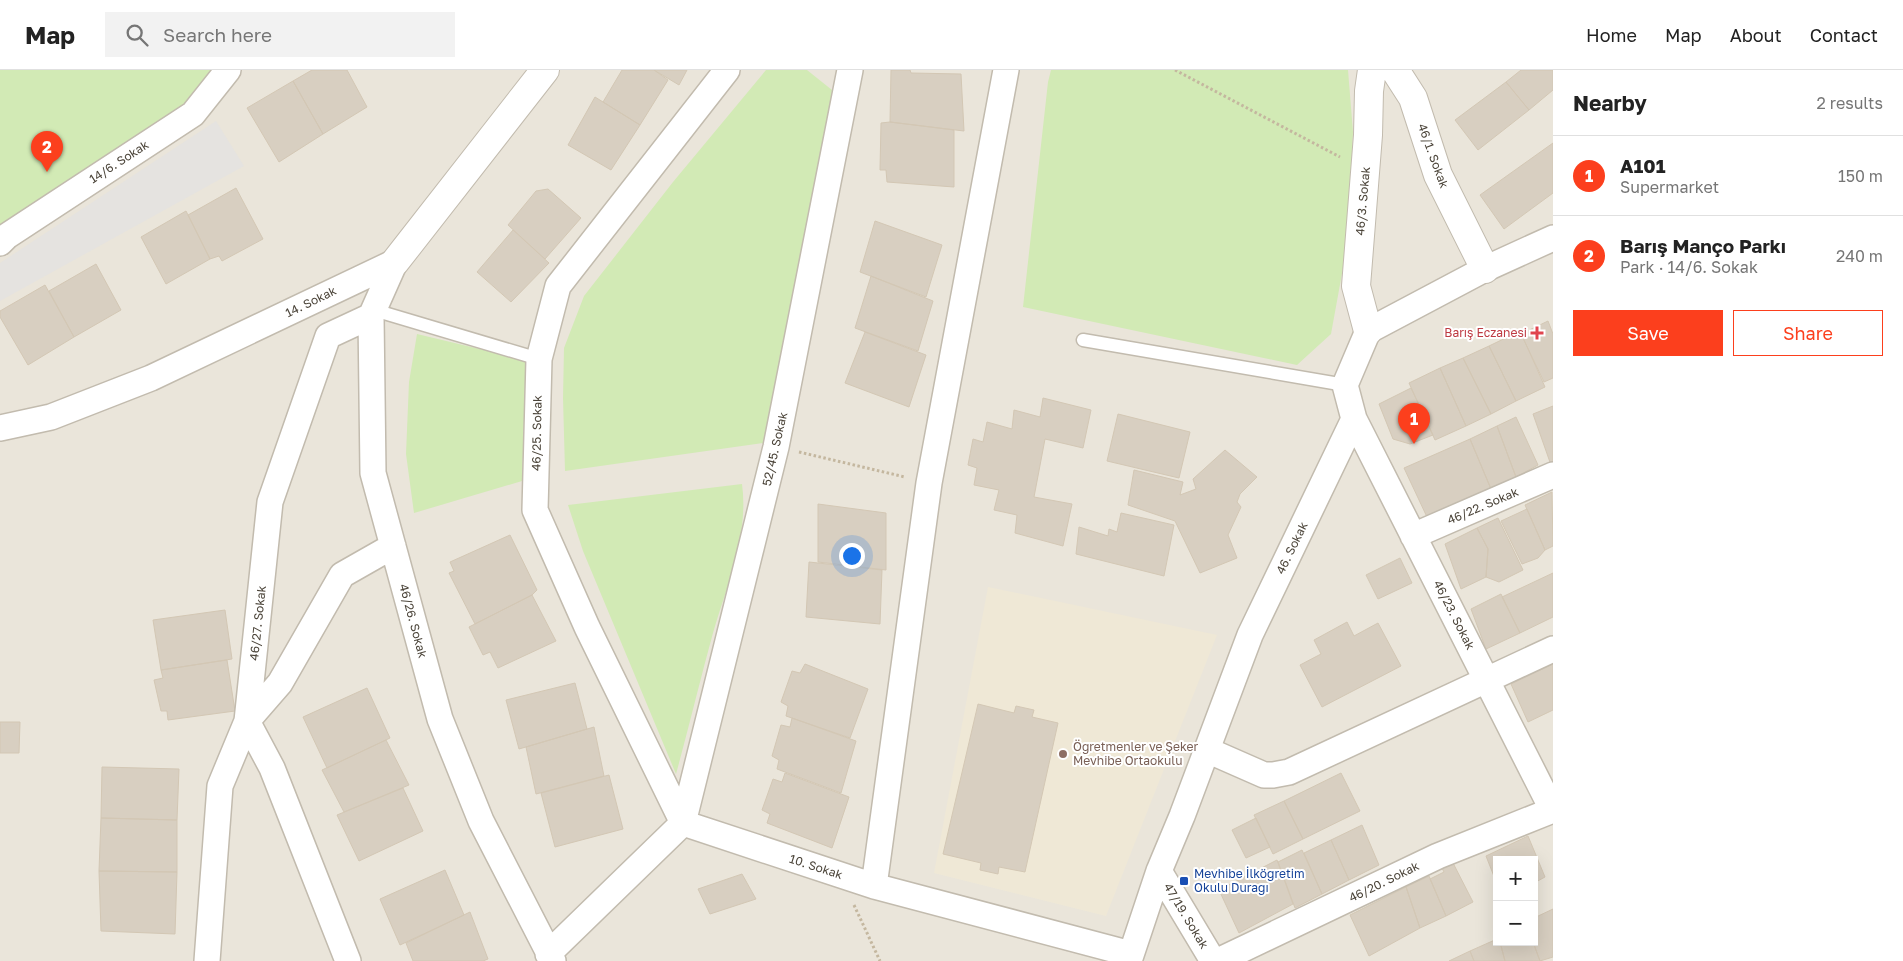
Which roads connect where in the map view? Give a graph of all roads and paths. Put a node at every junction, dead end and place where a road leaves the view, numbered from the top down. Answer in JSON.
{"nodes":[{"id":1,"x":228,"y":70,"type":"edge"},
{"id":2,"x":545,"y":70,"type":"edge"},
{"id":3,"x":728,"y":70,"type":"edge"},
{"id":4,"x":850,"y":70,"type":"edge"},
{"id":5,"x":1006,"y":70,"type":"edge"},
{"id":6,"x":1175,"y":70,"type":"edge"},
{"id":7,"x":1372,"y":70,"type":"edge"},
{"id":8,"x":1395,"y":70,"type":"edge"},
{"id":9,"x":1366,"y":171,"type":"junction"},
{"id":10,"x":1553,"y":238,"type":"edge"},
{"id":11,"x":0,"y":243,"type":"edge"},
{"id":12,"x":395,"y":262,"type":"junction"},
{"id":13,"x":1485,"y":269,"type":"junction"},
{"id":14,"x":372,"y":313,"type":"junction"},
{"id":15,"x":1368,"y":331,"type":"junction"},
{"id":16,"x":1083,"y":340,"type":"dead end"},
{"id":17,"x":539,"y":359,"type":"junction"},
{"id":18,"x":1345,"y":385,"type":"junction"},
{"id":19,"x":1354,"y":419,"type":"junction"},
{"id":20,"x":0,"y":428,"type":"edge"},
{"id":21,"x":776,"y":447,"type":"junction"},
{"id":22,"x":1553,"y":476,"type":"edge"},
{"id":23,"x":929,"y":483,"type":"junction"},
{"id":24,"x":1413,"y":536,"type":"junction"},
{"id":25,"x":393,"y":546,"type":"junction"},
{"id":26,"x":1553,"y":649,"type":"edge"},
{"id":27,"x":1488,"y":680,"type":"junction"},
{"id":28,"x":247,"y":721,"type":"junction"},
{"id":29,"x":1207,"y":750,"type":"junction"},
{"id":30,"x":1553,"y":811,"type":"edge"},
{"id":31,"x":683,"y":823,"type":"junction"},
{"id":32,"x":1159,"y":871,"type":"junction"},
{"id":33,"x":874,"y":886,"type":"junction"},
{"id":34,"x":550,"y":958,"type":"edge"},
{"id":35,"x":1130,"y":958,"type":"edge"},
{"id":36,"x":207,"y":961,"type":"edge"},
{"id":37,"x":348,"y":961,"type":"edge"},
{"id":38,"x":880,"y":961,"type":"edge"},
{"id":39,"x":1213,"y":961,"type":"edge"},
{"id":40,"x":1218,"y":961,"type":"edge"}],
"edges":[{"from":1,"to":11,"type":"street","name":"14/6. Sokak"},
{"from":2,"to":12,"type":"street","name":"14. Sokak"},
{"from":3,"to":17,"type":"street","name":"46/25. Sokak"},
{"from":4,"to":21,"type":"street","name":"52/45. Sokak"},
{"from":5,"to":23,"type":"street"},
{"from":6,"to":9,"type":"path"},
{"from":7,"to":9,"type":"street","name":"46/3. Sokak"},
{"from":8,"to":13,"type":"street","name":"46/1. Sokak"},
{"from":9,"to":15,"type":"street","name":"46/3. Sokak"},
{"from":10,"to":13,"type":"street"},
{"from":12,"to":14,"type":"street","name":"46/26. Sokak"},
{"from":12,"to":20,"type":"street","name":"14. Sokak"},
{"from":13,"to":15,"type":"street"},
{"from":14,"to":17,"type":"lane"},
{"from":14,"to":25,"type":"street","name":"46/26. Sokak"},
{"from":14,"to":28,"type":"street","name":"46/27. Sokak"},
{"from":15,"to":18,"type":"street"},
{"from":16,"to":18,"type":"lane"},
{"from":17,"to":31,"type":"street","name":"46/25. Sokak"},
{"from":18,"to":19,"type":"street"},
{"from":19,"to":24,"type":"street","name":"46/23. Sokak"},
{"from":19,"to":29,"type":"street","name":"46. Sokak"},
{"from":21,"to":23,"type":"path"},
{"from":21,"to":31,"type":"street","name":"52/45. Sokak"},
{"from":22,"to":24,"type":"street","name":"46/22. Sokak"},
{"from":23,"to":33,"type":"street"},
{"from":24,"to":27,"type":"street","name":"46/23. Sokak"},
{"from":25,"to":28,"type":"street"},
{"from":25,"to":34,"type":"street","name":"46/26. Sokak"},
{"from":26,"to":27,"type":"street"},
{"from":27,"to":29,"type":"street"},
{"from":27,"to":30,"type":"street","name":"46/23. Sokak"},
{"from":28,"to":36,"type":"street","name":"46/27. Sokak"},
{"from":28,"to":37,"type":"street"},
{"from":29,"to":32,"type":"street","name":"46. Sokak"},
{"from":30,"to":40,"type":"street","name":"46/20. Sokak"},
{"from":31,"to":33,"type":"street","name":"10. Sokak"},
{"from":31,"to":34,"type":"street"},
{"from":32,"to":35,"type":"street","name":"46. Sokak"},
{"from":32,"to":39,"type":"street","name":"47/19. Sokak"},
{"from":33,"to":35,"type":"street","name":"10. Sokak"},
{"from":33,"to":38,"type":"path"}]}
